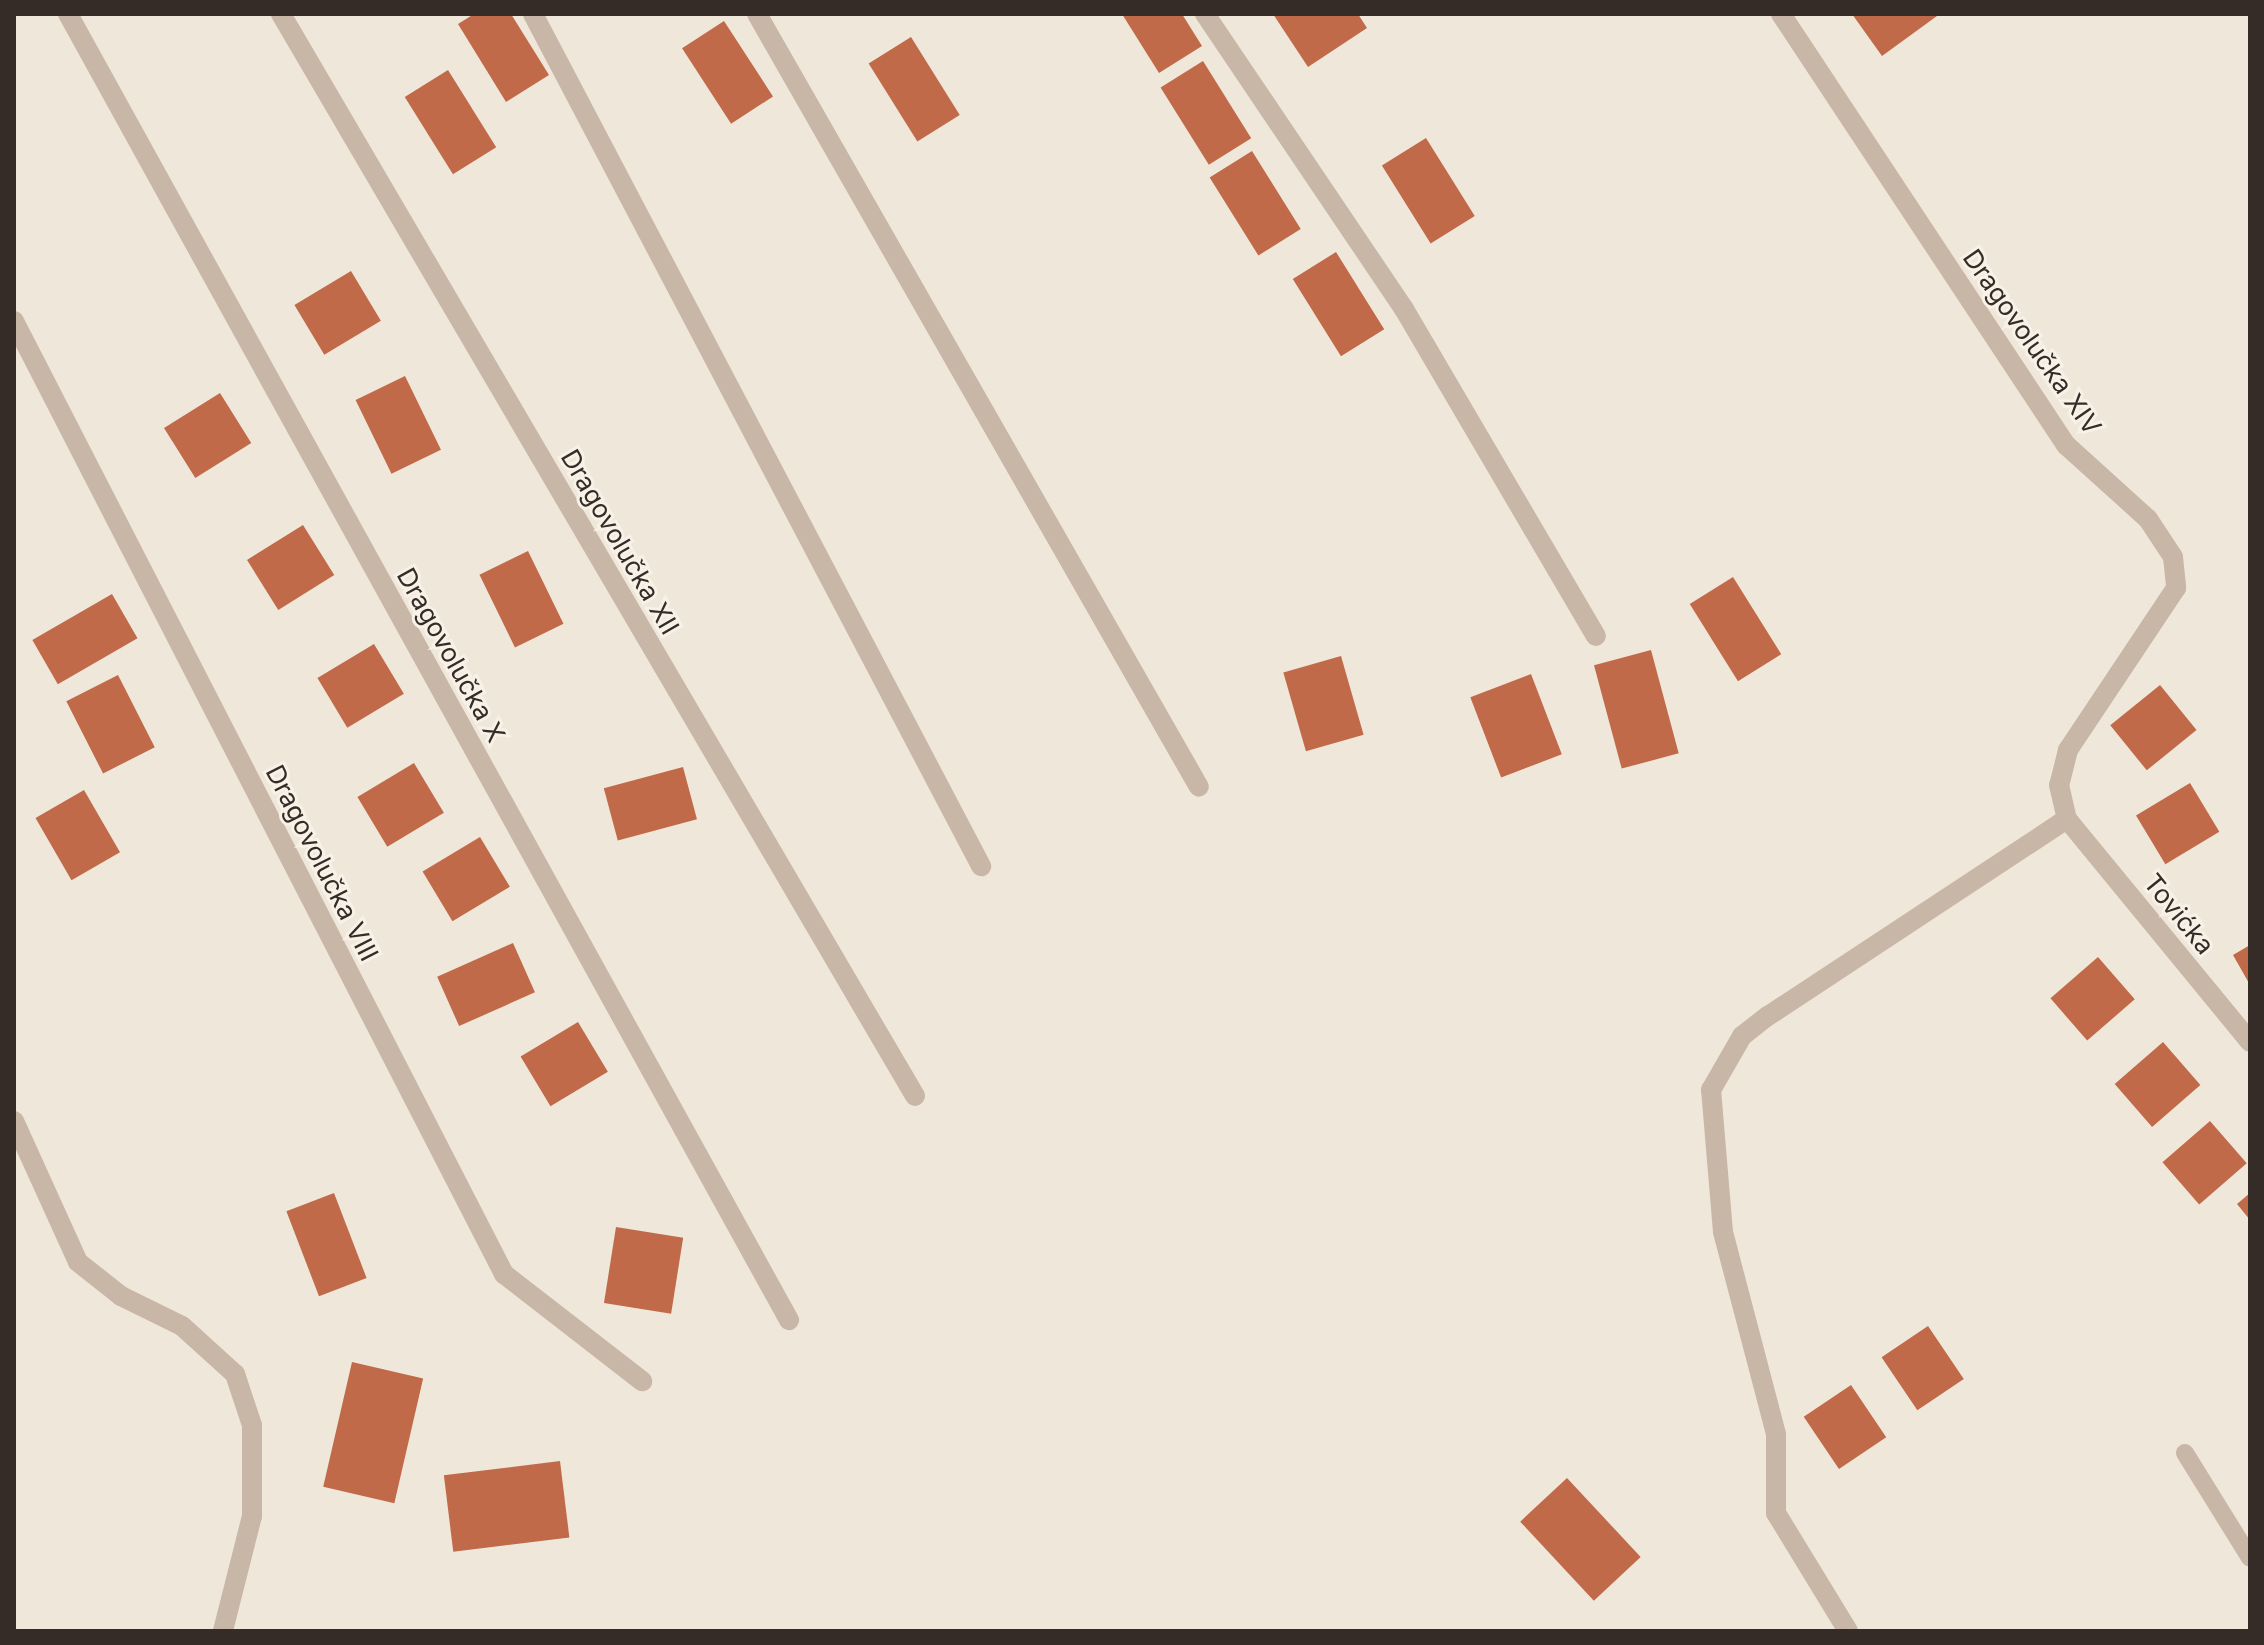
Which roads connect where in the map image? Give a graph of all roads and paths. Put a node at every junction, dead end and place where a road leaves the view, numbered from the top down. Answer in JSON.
{"nodes":[{"id":1,"x":68,"y":14,"type":"edge"},
{"id":2,"x":281,"y":14,"type":"edge"},
{"id":3,"x":533,"y":14,"type":"edge"},
{"id":4,"x":757,"y":14,"type":"edge"},
{"id":5,"x":1205,"y":14,"type":"edge"},
{"id":6,"x":1781,"y":14,"type":"edge"},
{"id":7,"x":14,"y":321,"type":"edge"},
{"id":8,"x":1596,"y":636,"type":"dead end"},
{"id":9,"x":1199,"y":787,"type":"dead end"},
{"id":10,"x":2067,"y":819,"type":"junction"},
{"id":11,"x":981,"y":866,"type":"dead end"},
{"id":12,"x":2250,"y":1042,"type":"edge"},
{"id":13,"x":915,"y":1096,"type":"dead end"},
{"id":14,"x":14,"y":1121,"type":"edge"},
{"id":15,"x":789,"y":1320,"type":"dead end"},
{"id":16,"x":642,"y":1381,"type":"dead end"},
{"id":17,"x":2185,"y":1453,"type":"dead end"},
{"id":18,"x":2250,"y":1558,"type":"edge"},
{"id":19,"x":223,"y":1631,"type":"edge"},
{"id":20,"x":1848,"y":1631,"type":"edge"}],
"edges":[{"from":1,"to":15,"type":"street","name":"Dragovolučka X"},
{"from":2,"to":13,"type":"street","name":"Dragovolučka XII"},
{"from":3,"to":11,"type":"street"},
{"from":4,"to":9,"type":"street"},
{"from":5,"to":8,"type":"street"},
{"from":6,"to":10,"type":"street","name":"Dragovolučka XIV"},
{"from":7,"to":16,"type":"street","name":"Dragovolučka VIII"},
{"from":10,"to":12,"type":"street","name":"Tovićka"},
{"from":10,"to":20,"type":"street"},
{"from":14,"to":19,"type":"street"},
{"from":17,"to":18,"type":"lane"}]}
